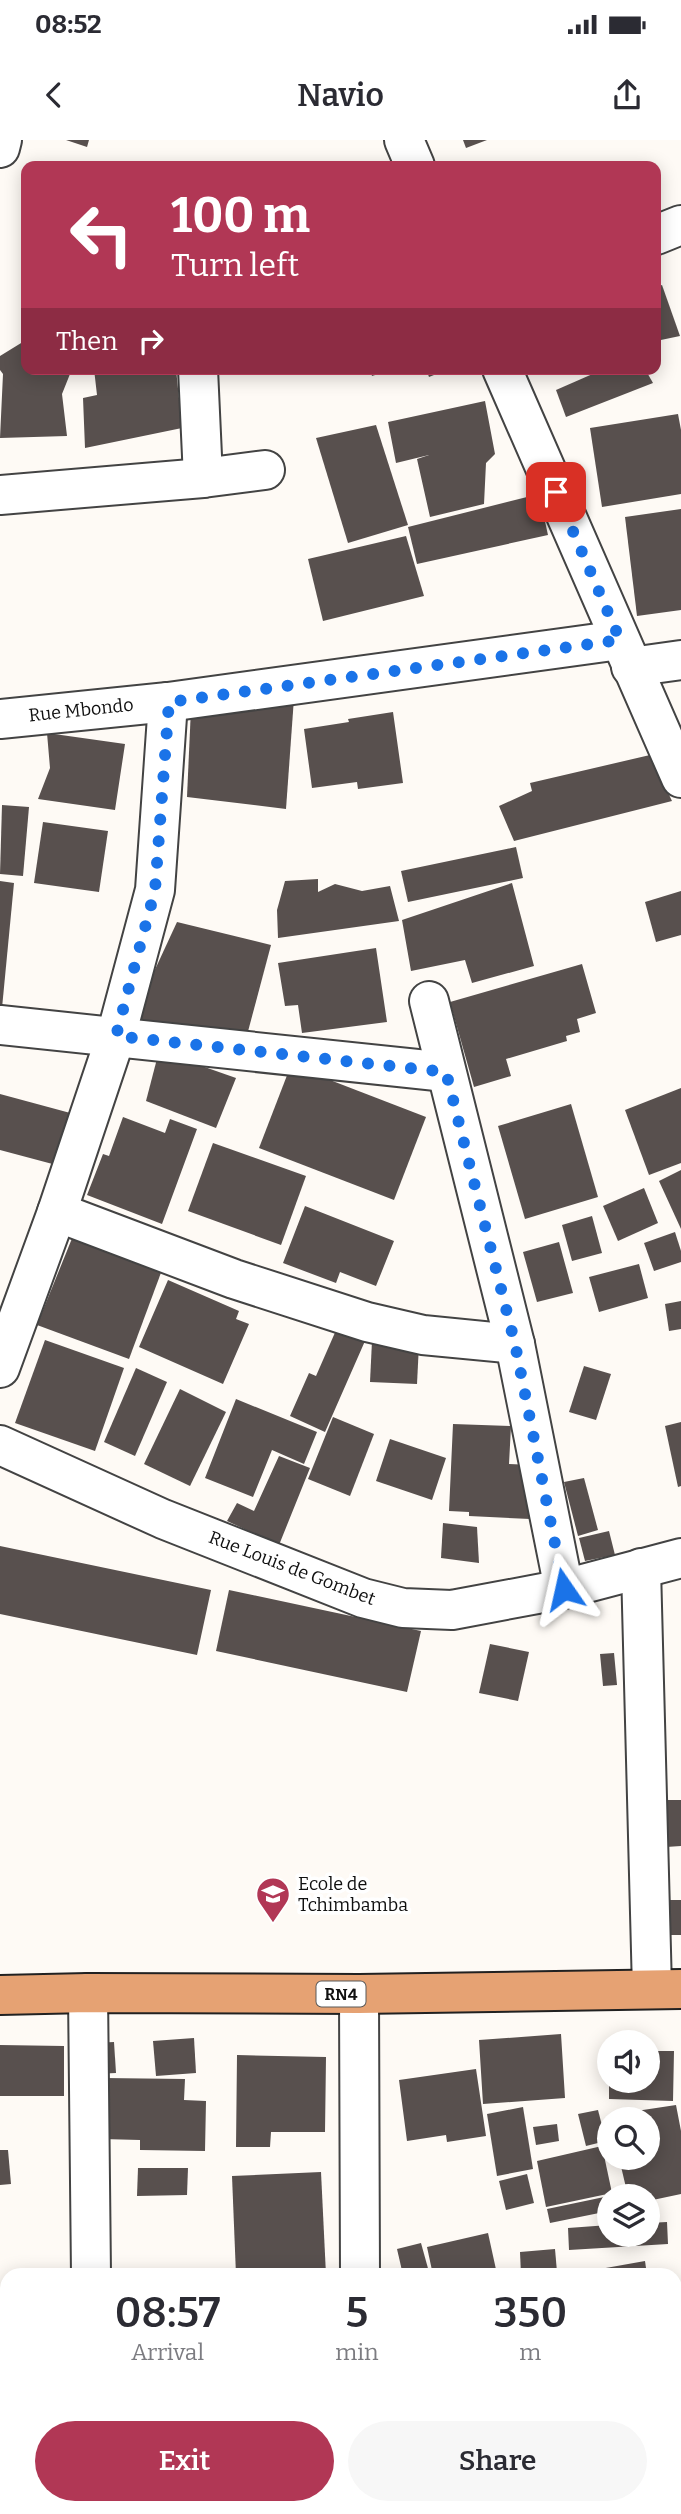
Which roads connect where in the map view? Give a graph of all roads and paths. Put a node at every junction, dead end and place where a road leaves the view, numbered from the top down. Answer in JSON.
{"nodes":[{"id":1,"x":2,"y":140,"type":"edge"},
{"id":2,"x":404,"y":140,"type":"edge"},
{"id":3,"x":0,"y":148,"type":"edge"},
{"id":4,"x":413,"y":161,"type":"edge"},
{"id":5,"x":681,"y":225,"type":"edge"},
{"id":6,"x":661,"y":233,"type":"edge"},
{"id":7,"x":198,"y":375,"type":"edge"},
{"id":8,"x":505,"y":375,"type":"edge"},
{"id":9,"x":265,"y":470,"type":"dead end"},
{"id":10,"x":203,"y":478,"type":"junction"},
{"id":11,"x":0,"y":495,"type":"edge"},
{"id":12,"x":626,"y":654,"type":"junction"},
{"id":13,"x":681,"y":660,"type":"edge"},
{"id":14,"x":169,"y":702,"type":"junction"},
{"id":15,"x":0,"y":719,"type":"edge"},
{"id":16,"x":681,"y":778,"type":"edge"},
{"id":17,"x":429,"y":1001,"type":"dead end"},
{"id":18,"x":0,"y":1025,"type":"edge"},
{"id":19,"x":116,"y":1036,"type":"junction"},
{"id":20,"x":446,"y":1072,"type":"junction"},
{"id":21,"x":57,"y":1212,"type":"junction"},
{"id":22,"x":515,"y":1344,"type":"junction"},
{"id":23,"x":0,"y":1368,"type":"edge"},
{"id":24,"x":0,"y":1445,"type":"edge"},
{"id":25,"x":681,"y":1558,"type":"edge"},
{"id":26,"x":641,"y":1568,"type":"junction"},
{"id":27,"x":564,"y":1589,"type":"junction"},
{"id":28,"x":667,"y":1989,"type":"edge"},
{"id":29,"x":89,"y":1993,"type":"junction"},
{"id":30,"x":359,"y":1994,"type":"junction"},
{"id":31,"x":0,"y":1995,"type":"edge"},
{"id":32,"x":90,"y":2268,"type":"edge"},
{"id":33,"x":360,"y":2268,"type":"edge"}],
"edges":[{"from":1,"to":3,"type":"street"},
{"from":2,"to":4,"type":"street"},
{"from":5,"to":6,"type":"street"},
{"from":7,"to":10,"type":"street"},
{"from":8,"to":12,"type":"street"},
{"from":9,"to":10,"type":"street"},
{"from":10,"to":11,"type":"street"},
{"from":12,"to":13,"type":"street","name":"Rue Mbondo"},
{"from":12,"to":14,"type":"street","name":"Rue Mbondo"},
{"from":12,"to":16,"type":"street"},
{"from":14,"to":15,"type":"street","name":"Rue Mbondo"},
{"from":14,"to":19,"type":"street"},
{"from":17,"to":20,"type":"street"},
{"from":18,"to":19,"type":"street"},
{"from":19,"to":20,"type":"street"},
{"from":19,"to":21,"type":"street"},
{"from":20,"to":22,"type":"street"},
{"from":21,"to":22,"type":"street"},
{"from":21,"to":23,"type":"street"},
{"from":22,"to":27,"type":"street"},
{"from":24,"to":27,"type":"street","name":"Rue Louis de Gombet"},
{"from":25,"to":26,"type":"street","name":"Rue Louis de Gombet"},
{"from":26,"to":27,"type":"street","name":"Rue Louis de Gombet"},
{"from":26,"to":28,"type":"street"},
{"from":28,"to":30,"type":"highway","number":"RN4"},
{"from":29,"to":30,"type":"highway","number":"RN4"},
{"from":29,"to":31,"type":"highway","number":"RN4"},
{"from":29,"to":32,"type":"street"},
{"from":30,"to":33,"type":"street"}]}
